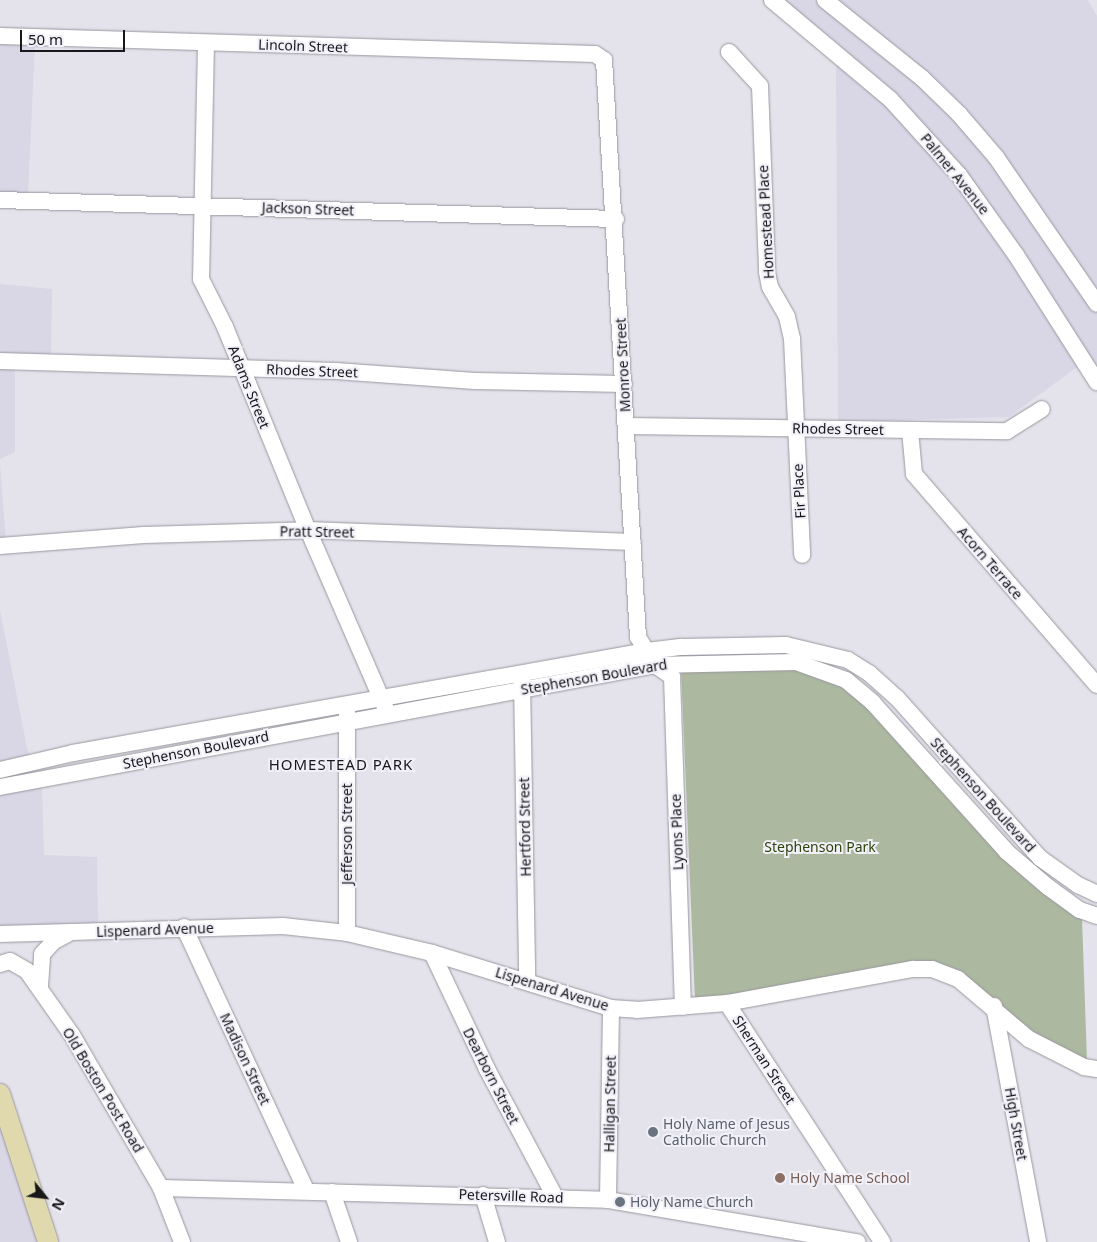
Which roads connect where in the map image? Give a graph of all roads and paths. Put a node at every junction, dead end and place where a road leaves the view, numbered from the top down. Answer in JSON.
{"nodes":[{"id":1,"x":772,"y":0,"type":"edge"},
{"id":2,"x":825,"y":0,"type":"edge"},
{"id":3,"x":0,"y":36,"type":"edge"},
{"id":4,"x":206,"y":43,"type":"junction"},
{"id":5,"x":729,"y":52,"type":"dead end"},
{"id":6,"x":604,"y":60,"type":"joint"},
{"id":7,"x":0,"y":200,"type":"edge"},
{"id":8,"x":201,"y":206,"type":"junction"},
{"id":9,"x":616,"y":219,"type":"junction"},
{"id":10,"x":1097,"y":304,"type":"edge"},
{"id":11,"x":0,"y":361,"type":"edge"},
{"id":12,"x":241,"y":370,"type":"junction"},
{"id":13,"x":1097,"y":382,"type":"edge"},
{"id":14,"x":624,"y":384,"type":"junction"},
{"id":15,"x":1042,"y":409,"type":"dead end"},
{"id":16,"x":627,"y":426,"type":"junction"},
{"id":17,"x":795,"y":428,"type":"junction"},
{"id":18,"x":910,"y":430,"type":"junction"},
{"id":19,"x":308,"y":530,"type":"junction"},
{"id":20,"x":633,"y":542,"type":"junction"},
{"id":21,"x":0,"y":546,"type":"edge"},
{"id":22,"x":802,"y":555,"type":"dead end"},
{"id":23,"x":651,"y":658,"type":"junction"},
{"id":24,"x":521,"y":673,"type":"junction"},
{"id":25,"x":1097,"y":685,"type":"edge"},
{"id":26,"x":524,"y":690,"type":"junction"},
{"id":27,"x":347,"y":705,"type":"junction"},
{"id":28,"x":385,"y":706,"type":"junction"},
{"id":29,"x":346,"y":722,"type":"junction"},
{"id":30,"x":0,"y":770,"type":"edge"},
{"id":31,"x":0,"y":787,"type":"edge"},
{"id":32,"x":1097,"y":894,"type":"edge"},
{"id":33,"x":1097,"y":916,"type":"edge"},
{"id":34,"x":184,"y":927,"type":"junction"},
{"id":35,"x":347,"y":933,"type":"junction"},
{"id":36,"x":0,"y":934,"type":"edge"},
{"id":37,"x":68,"y":934,"type":"junction"},
{"id":38,"x":432,"y":952,"type":"junction"},
{"id":39,"x":0,"y":964,"type":"edge"},
{"id":40,"x":527,"y":981,"type":"junction"},
{"id":41,"x":40,"y":986,"type":"junction"},
{"id":42,"x":727,"y":1003,"type":"junction"},
{"id":43,"x":994,"y":1006,"type":"junction"},
{"id":44,"x":683,"y":1007,"type":"junction"},
{"id":45,"x":612,"y":1008,"type":"junction"},
{"id":46,"x":1097,"y":1069,"type":"edge"},
{"id":47,"x":0,"y":1094,"type":"edge"},
{"id":48,"x":161,"y":1188,"type":"junction"},
{"id":49,"x":306,"y":1190,"type":"junction"},
{"id":50,"x":332,"y":1192,"type":"junction"},
{"id":51,"x":484,"y":1195,"type":"junction"},
{"id":52,"x":555,"y":1197,"type":"junction"},
{"id":53,"x":608,"y":1200,"type":"junction"},
{"id":54,"x":48,"y":1242,"type":"edge"},
{"id":55,"x":182,"y":1242,"type":"edge"},
{"id":56,"x":349,"y":1242,"type":"edge"},
{"id":57,"x":497,"y":1242,"type":"edge"},
{"id":58,"x":857,"y":1242,"type":"edge"},
{"id":59,"x":882,"y":1242,"type":"edge"},
{"id":60,"x":1038,"y":1242,"type":"edge"}],
"edges":[{"from":1,"to":13,"type":"street","name":"Palmer Avenue"},
{"from":2,"to":10,"type":"street"},
{"from":3,"to":4,"type":"street","name":"Lincoln Street"},
{"from":4,"to":6,"type":"street","name":"Lincoln Street"},
{"from":4,"to":8,"type":"street","name":"Adams Street"},
{"from":5,"to":17,"type":"street","name":"Homestead Place"},
{"from":6,"to":9,"type":"street","name":"Monroe Street"},
{"from":7,"to":8,"type":"street","name":"Jackson Street"},
{"from":8,"to":9,"type":"street","name":"Jackson Street"},
{"from":8,"to":12,"type":"street","name":"Adams Street"},
{"from":9,"to":14,"type":"street","name":"Monroe Street"},
{"from":11,"to":12,"type":"street","name":"Rhodes Street"},
{"from":12,"to":14,"type":"street","name":"Rhodes Street"},
{"from":12,"to":19,"type":"street","name":"Adams Street"},
{"from":14,"to":16,"type":"street","name":"Monroe Street"},
{"from":15,"to":18,"type":"street","name":"Rhodes Street"},
{"from":16,"to":17,"type":"street","name":"Rhodes Street"},
{"from":16,"to":20,"type":"street","name":"Monroe Street"},
{"from":17,"to":18,"type":"street","name":"Rhodes Street"},
{"from":17,"to":22,"type":"street","name":"Fir Place"},
{"from":18,"to":25,"type":"street","name":"Acorn Terrace"},
{"from":19,"to":20,"type":"street","name":"Pratt Street"},
{"from":19,"to":21,"type":"street","name":"Pratt Street"},
{"from":19,"to":28,"type":"street","name":"Adams Street"},
{"from":20,"to":23,"type":"street","name":"Monroe Street"},
{"from":23,"to":24,"type":"street","name":"Stephenson Boulevard"},
{"from":23,"to":26,"type":"street","name":"Stephenson Boulevard"},
{"from":23,"to":32,"type":"street","name":"Stephenson Boulevard"},
{"from":23,"to":33,"type":"street","name":"Stephenson Boulevard"},
{"from":23,"to":44,"type":"street","name":"Lyons Place"},
{"from":24,"to":26,"type":"street","name":"Hertford Street"},
{"from":24,"to":28,"type":"street","name":"Stephenson Boulevard"},
{"from":26,"to":28,"type":"street","name":"Stephenson Boulevard"},
{"from":26,"to":40,"type":"street","name":"Hertford Street"},
{"from":27,"to":28,"type":"street","name":"Stephenson Boulevard"},
{"from":27,"to":29,"type":"street","name":"Jefferson Street"},
{"from":27,"to":30,"type":"street","name":"Stephenson Boulevard"},
{"from":28,"to":29,"type":"street","name":"Stephenson Boulevard"},
{"from":29,"to":31,"type":"street","name":"Stephenson Boulevard"},
{"from":29,"to":35,"type":"street","name":"Jefferson Street"},
{"from":34,"to":35,"type":"street","name":"Lispenard Avenue"},
{"from":34,"to":37,"type":"street","name":"Lispenard Avenue"},
{"from":34,"to":49,"type":"street","name":"Madison Street"},
{"from":35,"to":38,"type":"street","name":"Lispenard Avenue"},
{"from":36,"to":37,"type":"street","name":"Lispenard Avenue"},
{"from":37,"to":41,"type":"street"},
{"from":38,"to":40,"type":"street","name":"Lispenard Avenue"},
{"from":38,"to":52,"type":"street","name":"Dearborn Street"},
{"from":39,"to":41,"type":"street","name":"Old Boston Post Road"},
{"from":40,"to":45,"type":"street","name":"Lispenard Avenue"},
{"from":41,"to":48,"type":"street","name":"Old Boston Post Road"},
{"from":42,"to":43,"type":"street","name":"Lispenard Avenue"},
{"from":42,"to":44,"type":"street","name":"Lispenard Avenue"},
{"from":42,"to":59,"type":"street","name":"Sherman Street"},
{"from":43,"to":46,"type":"street","name":"Lispenard Avenue"},
{"from":43,"to":60,"type":"street","name":"High Street"},
{"from":44,"to":45,"type":"street","name":"Lispenard Avenue"},
{"from":45,"to":53,"type":"street","name":"Halligan Street"},
{"from":47,"to":54,"type":"main road"},
{"from":48,"to":49,"type":"street","name":"Petersville Road"},
{"from":48,"to":55,"type":"street","name":"Old Boston Post Road"},
{"from":49,"to":50,"type":"street","name":"Petersville Road"},
{"from":50,"to":51,"type":"street","name":"Petersville Road"},
{"from":50,"to":56,"type":"street"},
{"from":51,"to":52,"type":"street","name":"Petersville Road"},
{"from":51,"to":57,"type":"street"},
{"from":52,"to":53,"type":"street","name":"Petersville Road"},
{"from":53,"to":58,"type":"street","name":"Petersville Road"}]}
